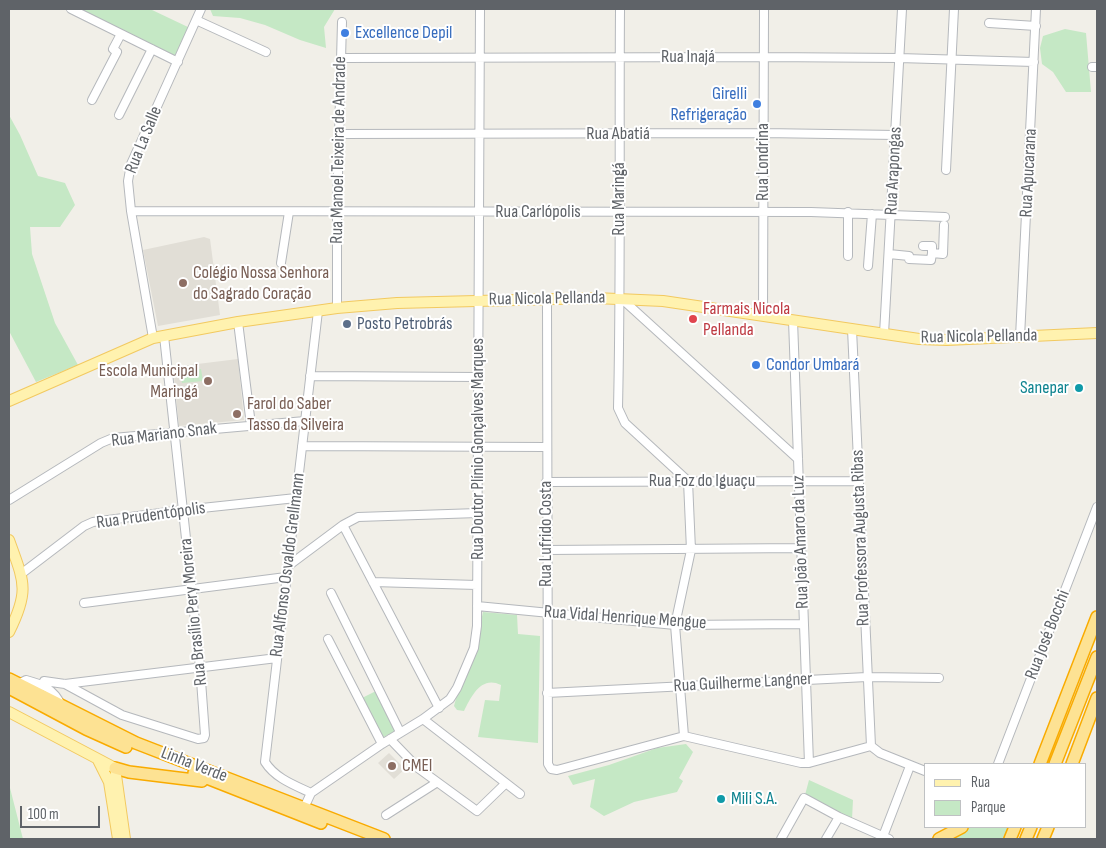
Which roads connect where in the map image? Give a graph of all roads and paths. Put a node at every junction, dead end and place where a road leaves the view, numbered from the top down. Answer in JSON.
{"nodes":[{"id":1,"x":71,"y":9,"type":"edge"},
{"id":2,"x":201,"y":9,"type":"edge"},
{"id":3,"x":480,"y":9,"type":"edge"},
{"id":4,"x":620,"y":9,"type":"edge"},
{"id":5,"x":764,"y":9,"type":"edge"},
{"id":6,"x":902,"y":9,"type":"edge"},
{"id":7,"x":954,"y":9,"type":"edge"},
{"id":8,"x":1036,"y":9,"type":"edge"},
{"id":9,"x":196,"y":20,"type":"junction"},
{"id":10,"x":342,"y":22,"type":"dead end"},
{"id":11,"x":988,"y":23,"type":"dead end"},
{"id":12,"x":1036,"y":26,"type":"junction"},
{"id":13,"x":122,"y":34,"type":"junction"},
{"id":14,"x":152,"y":49,"type":"junction"},
{"id":15,"x":266,"y":52,"type":"dead end"},
{"id":16,"x":481,"y":57,"type":"junction"},
{"id":17,"x":619,"y":57,"type":"junction"},
{"id":18,"x":764,"y":57,"type":"junction"},
{"id":19,"x":341,"y":58,"type":"junction"},
{"id":20,"x":899,"y":58,"type":"junction"},
{"id":21,"x":951,"y":60,"type":"junction"},
{"id":22,"x":178,"y":62,"type":"junction"},
{"id":23,"x":1034,"y":62,"type":"junction"},
{"id":24,"x":92,"y":100,"type":"dead end"},
{"id":25,"x":119,"y":115,"type":"dead end"},
{"id":26,"x":763,"y":133,"type":"junction"},
{"id":27,"x":340,"y":134,"type":"junction"},
{"id":28,"x":480,"y":134,"type":"junction"},
{"id":29,"x":619,"y":134,"type":"junction"},
{"id":30,"x":896,"y":135,"type":"junction"},
{"id":31,"x":946,"y":170,"type":"dead end"},
{"id":32,"x":131,"y":212,"type":"junction"},
{"id":33,"x":289,"y":212,"type":"junction"},
{"id":34,"x":337,"y":212,"type":"junction"},
{"id":35,"x":480,"y":212,"type":"junction"},
{"id":36,"x":763,"y":212,"type":"junction"},
{"id":37,"x":848,"y":212,"type":"junction"},
{"id":38,"x":619,"y":213,"type":"junction"},
{"id":39,"x":872,"y":214,"type":"junction"},
{"id":40,"x":891,"y":214,"type":"junction"},
{"id":41,"x":923,"y":246,"type":"dead end"},
{"id":42,"x":932,"y":253,"type":"junction"},
{"id":43,"x":889,"y":254,"type":"junction"},
{"id":44,"x":848,"y":256,"type":"dead end"},
{"id":45,"x":281,"y":263,"type":"dead end"},
{"id":46,"x":868,"y":266,"type":"dead end"},
{"id":47,"x":621,"y":298,"type":"junction"},
{"id":48,"x":547,"y":299,"type":"junction"},
{"id":49,"x":479,"y":300,"type":"junction"},
{"id":50,"x":337,"y":308,"type":"junction"},
{"id":51,"x":318,"y":311,"type":"junction"},
{"id":52,"x":763,"y":316,"type":"junction"},
{"id":53,"x":793,"y":320,"type":"junction"},
{"id":54,"x":238,"y":322,"type":"junction"},
{"id":55,"x":852,"y":329,"type":"junction"},
{"id":56,"x":1097,"y":332,"type":"edge"},
{"id":57,"x":884,"y":334,"type":"junction"},
{"id":58,"x":164,"y":336,"type":"junction"},
{"id":59,"x":1020,"y":337,"type":"junction"},
{"id":60,"x":152,"y":338,"type":"junction"},
{"id":61,"x":310,"y":376,"type":"junction"},
{"id":62,"x":478,"y":377,"type":"junction"},
{"id":63,"x":9,"y":401,"type":"edge"},
{"id":64,"x":305,"y":421,"type":"junction"},
{"id":65,"x":251,"y":425,"type":"junction"},
{"id":66,"x":175,"y":431,"type":"junction"},
{"id":67,"x":478,"y":445,"type":"junction"},
{"id":68,"x":302,"y":446,"type":"junction"},
{"id":69,"x":546,"y":447,"type":"junction"},
{"id":70,"x":798,"y":460,"type":"junction"},
{"id":71,"x":688,"y":481,"type":"junction"},
{"id":72,"x":799,"y":481,"type":"junction"},
{"id":73,"x":858,"y":481,"type":"junction"},
{"id":74,"x":546,"y":482,"type":"junction"},
{"id":75,"x":296,"y":498,"type":"junction"},
{"id":76,"x":9,"y":500,"type":"edge"},
{"id":77,"x":1097,"y":507,"type":"edge"},
{"id":78,"x":183,"y":510,"type":"junction"},
{"id":79,"x":478,"y":513,"type":"junction"},
{"id":80,"x":343,"y":525,"type":"junction"},
{"id":81,"x":9,"y":540,"type":"edge"},
{"id":82,"x":801,"y":548,"type":"junction"},
{"id":83,"x":546,"y":550,"type":"junction"},
{"id":84,"x":692,"y":550,"type":"junction"},
{"id":85,"x":288,"y":566,"type":"junction"},
{"id":86,"x":21,"y":574,"type":"junction"},
{"id":87,"x":286,"y":577,"type":"junction"},
{"id":88,"x":373,"y":582,"type":"junction"},
{"id":89,"x":477,"y":585,"type":"junction"},
{"id":90,"x":192,"y":589,"type":"junction"},
{"id":91,"x":331,"y":593,"type":"dead end"},
{"id":92,"x":84,"y":603,"type":"dead end"},
{"id":93,"x":477,"y":606,"type":"junction"},
{"id":94,"x":547,"y":612,"type":"junction"},
{"id":95,"x":1097,"y":617,"type":"edge"},
{"id":96,"x":804,"y":624,"type":"junction"},
{"id":97,"x":675,"y":625,"type":"junction"},
{"id":98,"x":9,"y":632,"type":"edge"},
{"id":99,"x":328,"y":639,"type":"dead end"},
{"id":100,"x":1097,"y":657,"type":"edge"},
{"id":101,"x":277,"y":658,"type":"junction"},
{"id":102,"x":200,"y":667,"type":"junction"},
{"id":103,"x":867,"y":677,"type":"junction"},
{"id":104,"x":939,"y":678,"type":"dead end"},
{"id":105,"x":807,"y":680,"type":"junction"},
{"id":106,"x":12,"y":684,"type":"edge"},
{"id":107,"x":65,"y":684,"type":"junction"},
{"id":108,"x":42,"y":686,"type":"junction"},
{"id":109,"x":680,"y":686,"type":"junction"},
{"id":110,"x":547,"y":693,"type":"junction"},
{"id":111,"x":1097,"y":698,"type":"edge"},
{"id":112,"x":62,"y":707,"type":"junction"},
{"id":113,"x":439,"y":708,"type":"junction"},
{"id":114,"x":9,"y":712,"type":"edge"},
{"id":115,"x":423,"y":719,"type":"junction"},
{"id":116,"x":1054,"y":727,"type":"junction"},
{"id":117,"x":400,"y":732,"type":"junction"},
{"id":118,"x":684,"y":736,"type":"junction"},
{"id":119,"x":390,"y":739,"type":"junction"},
{"id":120,"x":382,"y":744,"type":"junction"},
{"id":121,"x":871,"y":746,"type":"junction"},
{"id":122,"x":98,"y":759,"type":"junction"},
{"id":123,"x":998,"y":763,"type":"edge"},
{"id":124,"x":1033,"y":763,"type":"edge"},
{"id":125,"x":1040,"y":763,"type":"edge"},
{"id":126,"x":1055,"y":763,"type":"edge"},
{"id":127,"x":1072,"y":763,"type":"edge"},
{"id":128,"x":809,"y":764,"type":"junction"},
{"id":129,"x":910,"y":766,"type":"junction"},
{"id":130,"x":115,"y":768,"type":"junction"},
{"id":131,"x":924,"y":771,"type":"edge"},
{"id":132,"x":219,"y":783,"type":"junction"},
{"id":133,"x":436,"y":783,"type":"junction"},
{"id":134,"x":505,"y":784,"type":"junction"},
{"id":135,"x":310,"y":793,"type":"junction"},
{"id":136,"x":520,"y":794,"type":"dead end"},
{"id":137,"x":304,"y":808,"type":"junction"},
{"id":138,"x":386,"y":814,"type":"dead end"},
{"id":139,"x":839,"y":817,"type":"junction"},
{"id":140,"x":960,"y":828,"type":"edge"},
{"id":141,"x":1049,"y":828,"type":"edge"},
{"id":142,"x":885,"y":838,"type":"edge"},
{"id":143,"x":118,"y":839,"type":"edge"},
{"id":144,"x":125,"y":839,"type":"edge"},
{"id":145,"x":363,"y":839,"type":"edge"},
{"id":146,"x":384,"y":839,"type":"edge"},
{"id":147,"x":781,"y":839,"type":"edge"},
{"id":148,"x":826,"y":839,"type":"edge"},
{"id":149,"x":938,"y":839,"type":"edge"},
{"id":150,"x":1043,"y":839,"type":"edge"}],
"edges":[{"from":1,"to":13,"type":"street"},
{"from":2,"to":9,"type":"street","name":"Rua La Salle"},
{"from":3,"to":16,"type":"street","name":"Rua Doutor Plínio Gonçalves Marques"},
{"from":4,"to":17,"type":"street","name":"Rua Maringá"},
{"from":5,"to":18,"type":"street","name":"Rua Londrina"},
{"from":6,"to":20,"type":"street","name":"Rua Arapongas"},
{"from":7,"to":21,"type":"street"},
{"from":8,"to":12,"type":"street","name":"Rua Apucarana"},
{"from":9,"to":15,"type":"street"},
{"from":9,"to":22,"type":"street","name":"Rua La Salle"},
{"from":10,"to":19,"type":"street","name":"Rua Manoel Teixeira de Andrade"},
{"from":11,"to":12,"type":"street"},
{"from":12,"to":23,"type":"street","name":"Rua Apucarana"},
{"from":13,"to":14,"type":"street"},
{"from":13,"to":24,"type":"street"},
{"from":14,"to":22,"type":"street"},
{"from":14,"to":25,"type":"street"},
{"from":16,"to":17,"type":"street","name":"Rua Inajá"},
{"from":16,"to":19,"type":"street","name":"Rua Inajá"},
{"from":16,"to":28,"type":"street","name":"Rua Doutor Plínio Gonçalves Marques"},
{"from":17,"to":18,"type":"street","name":"Rua Inajá"},
{"from":17,"to":29,"type":"street","name":"Rua Maringá"},
{"from":18,"to":20,"type":"street","name":"Rua Inajá"},
{"from":18,"to":26,"type":"street","name":"Rua Londrina"},
{"from":19,"to":27,"type":"street","name":"Rua Manoel Teixeira de Andrade"},
{"from":20,"to":21,"type":"street","name":"Rua Inajá"},
{"from":20,"to":30,"type":"street","name":"Rua Arapongas"},
{"from":21,"to":23,"type":"street","name":"Rua Inajá"},
{"from":21,"to":31,"type":"street"},
{"from":22,"to":32,"type":"street","name":"Rua La Salle"},
{"from":23,"to":59,"type":"street","name":"Rua Apucarana"},
{"from":26,"to":29,"type":"street","name":"Rua Abatiá"},
{"from":26,"to":30,"type":"street","name":"Rua Abatiá"},
{"from":26,"to":36,"type":"street","name":"Rua Londrina"},
{"from":27,"to":28,"type":"street","name":"Rua Abatiá"},
{"from":27,"to":34,"type":"street","name":"Rua Manoel Teixeira de Andrade"},
{"from":28,"to":29,"type":"street","name":"Rua Abatiá"},
{"from":28,"to":35,"type":"street","name":"Rua Doutor Plínio Gonçalves Marques"},
{"from":29,"to":38,"type":"street","name":"Rua Maringá"},
{"from":30,"to":40,"type":"street","name":"Rua Arapongas"},
{"from":32,"to":33,"type":"street","name":"Rua Carlópolis"},
{"from":32,"to":60,"type":"street","name":"Rua La Salle"},
{"from":33,"to":34,"type":"street","name":"Rua Carlópolis"},
{"from":33,"to":45,"type":"street"},
{"from":34,"to":35,"type":"street","name":"Rua Carlópolis"},
{"from":34,"to":50,"type":"street","name":"Rua Manoel Teixeira de Andrade"},
{"from":35,"to":38,"type":"street","name":"Rua Carlópolis"},
{"from":35,"to":49,"type":"street","name":"Rua Doutor Plínio Gonçalves Marques"},
{"from":36,"to":37,"type":"street","name":"Rua Carlópolis"},
{"from":36,"to":38,"type":"street","name":"Rua Carlópolis"},
{"from":36,"to":52,"type":"street","name":"Rua Londrina"},
{"from":37,"to":39,"type":"street","name":"Rua Carlópolis"},
{"from":37,"to":44,"type":"street"},
{"from":38,"to":47,"type":"street","name":"Rua Maringá"},
{"from":39,"to":40,"type":"street","name":"Rua Carlópolis"},
{"from":39,"to":46,"type":"street"},
{"from":40,"to":42,"type":"street","name":"Rua Carlópolis"},
{"from":40,"to":43,"type":"street","name":"Rua Arapongas"},
{"from":41,"to":42,"type":"street"},
{"from":42,"to":43,"type":"street"},
{"from":43,"to":57,"type":"street","name":"Rua Arapongas"},
{"from":47,"to":48,"type":"main road","name":"Rua Nicola Pellanda"},
{"from":47,"to":52,"type":"main road","name":"Rua Nicola Pellanda"},
{"from":47,"to":70,"type":"street"},
{"from":47,"to":71,"type":"street","name":"Rua Maringá"},
{"from":48,"to":49,"type":"main road","name":"Rua Nicola Pellanda"},
{"from":48,"to":69,"type":"street","name":"Rua Lufrido Costa"},
{"from":49,"to":50,"type":"main road","name":"Rua Nicola Pellanda"},
{"from":49,"to":62,"type":"street","name":"Rua Doutor Plínio Gonçalves Marques"},
{"from":50,"to":51,"type":"main road","name":"Rua Nicola Pellanda"},
{"from":51,"to":54,"type":"main road","name":"Rua Nicola Pellanda"},
{"from":51,"to":61,"type":"street","name":"Rua Alfonso Osvaldo Grellmann"},
{"from":52,"to":53,"type":"main road","name":"Rua Nicola Pellanda"},
{"from":53,"to":55,"type":"main road","name":"Rua Nicola Pellanda"},
{"from":53,"to":70,"type":"street","name":"Rua João Amaro da Luz"},
{"from":54,"to":58,"type":"main road","name":"Rua Nicola Pellanda"},
{"from":54,"to":65,"type":"street"},
{"from":55,"to":57,"type":"main road","name":"Rua Nicola Pellanda"},
{"from":55,"to":73,"type":"street","name":"Rua Professora Augusta Ribas"},
{"from":56,"to":59,"type":"main road","name":"Rua Nicola Pellanda"},
{"from":57,"to":59,"type":"main road","name":"Rua Nicola Pellanda"},
{"from":58,"to":60,"type":"main road","name":"Rua Nicola Pellanda"},
{"from":58,"to":66,"type":"street","name":"Rua Brasílio Pery Moreira"},
{"from":60,"to":63,"type":"main road","name":"Rua Nicola Pellanda"},
{"from":61,"to":62,"type":"street"},
{"from":61,"to":64,"type":"street","name":"Rua Alfonso Osvaldo Grellmann"},
{"from":62,"to":67,"type":"street","name":"Rua Doutor Plínio Gonçalves Marques"},
{"from":64,"to":65,"type":"street","name":"Rua Mariano Snak"},
{"from":64,"to":68,"type":"street","name":"Rua Alfonso Osvaldo Grellmann"},
{"from":65,"to":66,"type":"street","name":"Rua Mariano Snak"},
{"from":66,"to":76,"type":"street","name":"Rua Mariano Snak"},
{"from":66,"to":78,"type":"street","name":"Rua Brasílio Pery Moreira"},
{"from":67,"to":68,"type":"street"},
{"from":67,"to":69,"type":"street"},
{"from":67,"to":79,"type":"street","name":"Rua Doutor Plínio Gonçalves Marques"},
{"from":68,"to":75,"type":"street","name":"Rua Alfonso Osvaldo Grellmann"},
{"from":69,"to":74,"type":"street","name":"Rua Lufrido Costa"},
{"from":70,"to":72,"type":"street","name":"Rua João Amaro da Luz"},
{"from":71,"to":72,"type":"street","name":"Rua Foz do Iguaçu"},
{"from":71,"to":74,"type":"street","name":"Rua Foz do Iguaçu"},
{"from":71,"to":84,"type":"street"},
{"from":72,"to":73,"type":"street","name":"Rua Foz do Iguaçu"},
{"from":72,"to":82,"type":"street","name":"Rua João Amaro da Luz"},
{"from":73,"to":103,"type":"street","name":"Rua Professora Augusta Ribas"},
{"from":74,"to":83,"type":"street","name":"Rua Lufrido Costa"},
{"from":75,"to":78,"type":"street","name":"Rua Prudentópolis"},
{"from":75,"to":85,"type":"street","name":"Rua Alfonso Osvaldo Grellmann"},
{"from":77,"to":123,"type":"street","name":"Rua José Bocchi"},
{"from":78,"to":86,"type":"street","name":"Rua Prudentópolis"},
{"from":78,"to":90,"type":"street","name":"Rua Brasílio Pery Moreira"},
{"from":79,"to":80,"type":"street"},
{"from":79,"to":89,"type":"street","name":"Rua Doutor Plínio Gonçalves Marques"},
{"from":80,"to":85,"type":"street"},
{"from":80,"to":88,"type":"street"},
{"from":81,"to":86,"type":"main road"},
{"from":82,"to":84,"type":"street"},
{"from":82,"to":96,"type":"street","name":"Rua João Amaro da Luz"},
{"from":83,"to":84,"type":"street"},
{"from":83,"to":94,"type":"street","name":"Rua Lufrido Costa"},
{"from":84,"to":97,"type":"street"},
{"from":85,"to":87,"type":"street","name":"Rua Alfonso Osvaldo Grellmann"},
{"from":86,"to":98,"type":"main road"},
{"from":87,"to":90,"type":"street"},
{"from":87,"to":101,"type":"street","name":"Rua Alfonso Osvaldo Grellmann"},
{"from":88,"to":89,"type":"street"},
{"from":88,"to":113,"type":"street"},
{"from":89,"to":93,"type":"street","name":"Rua Doutor Plínio Gonçalves Marques"},
{"from":90,"to":92,"type":"street"},
{"from":90,"to":102,"type":"street","name":"Rua Brasílio Pery Moreira"},
{"from":91,"to":117,"type":"street"},
{"from":93,"to":94,"type":"street","name":"Rua Vidal Henrique Mengue"},
{"from":93,"to":113,"type":"street","name":"Rua Doutor Plínio Gonçalves Marques"},
{"from":94,"to":97,"type":"street","name":"Rua Vidal Henrique Mengue"},
{"from":94,"to":110,"type":"street","name":"Rua Lufrido Costa"},
{"from":95,"to":116,"type":"highway"},
{"from":96,"to":97,"type":"street","name":"Rua Vidal Henrique Mengue"},
{"from":96,"to":105,"type":"street","name":"Rua João Amaro da Luz"},
{"from":97,"to":109,"type":"street"},
{"from":99,"to":120,"type":"street"},
{"from":100,"to":126,"type":"highway"},
{"from":101,"to":102,"type":"street"},
{"from":101,"to":135,"type":"street","name":"Rua Alfonso Osvaldo Grellmann"},
{"from":102,"to":107,"type":"street"},
{"from":102,"to":107,"type":"street","name":"Rua Brasílio Pery Moreira"},
{"from":103,"to":104,"type":"street","name":"Rua Guilherme Langner"},
{"from":103,"to":105,"type":"street","name":"Rua Guilherme Langner"},
{"from":103,"to":121,"type":"street","name":"Rua Professora Augusta Ribas"},
{"from":105,"to":109,"type":"street","name":"Rua Guilherme Langner"},
{"from":105,"to":128,"type":"street","name":"Rua João Amaro da Luz"},
{"from":106,"to":108,"type":"street"},
{"from":106,"to":112,"type":"highway","name":"Linha Verde"},
{"from":106,"to":132,"type":"highway","name":"Linha Verde"},
{"from":107,"to":108,"type":"street"},
{"from":108,"to":112,"type":"street"},
{"from":109,"to":110,"type":"street","name":"Rua Guilherme Langner"},
{"from":109,"to":118,"type":"street"},
{"from":110,"to":118,"type":"street","name":"Rua Lufrido Costa"},
{"from":111,"to":127,"type":"highway"},
{"from":112,"to":137,"type":"highway","name":"Linha Verde"},
{"from":113,"to":115,"type":"street","name":"Rua Doutor Plínio Gonçalves Marques"},
{"from":114,"to":122,"type":"main road"},
{"from":115,"to":117,"type":"street","name":"Rua Doutor Plínio Gonçalves Marques"},
{"from":115,"to":134,"type":"street"},
{"from":116,"to":124,"type":"highway"},
{"from":116,"to":125,"type":"highway"},
{"from":117,"to":119,"type":"street","name":"Rua Doutor Plínio Gonçalves Marques"},
{"from":118,"to":128,"type":"street"},
{"from":119,"to":120,"type":"street","name":"Rua Doutor Plínio Gonçalves Marques"},
{"from":119,"to":133,"type":"street"},
{"from":120,"to":135,"type":"street","name":"Rua Doutor Plínio Gonçalves Marques"},
{"from":121,"to":128,"type":"street"},
{"from":121,"to":129,"type":"street"},
{"from":122,"to":130,"type":"main road"},
{"from":122,"to":143,"type":"main road"},
{"from":129,"to":131,"type":"street"},
{"from":129,"to":142,"type":"street"},
{"from":130,"to":132,"type":"highway"},
{"from":130,"to":144,"type":"main road"},
{"from":132,"to":145,"type":"highway","name":"Linha Verde"},
{"from":133,"to":134,"type":"street"},
{"from":133,"to":138,"type":"street"},
{"from":134,"to":136,"type":"street"},
{"from":135,"to":137,"type":"street"},
{"from":137,"to":146,"type":"highway","name":"Linha Verde"},
{"from":139,"to":142,"type":"street"},
{"from":139,"to":147,"type":"street"},
{"from":139,"to":148,"type":"street"},
{"from":140,"to":149,"type":"highway"},
{"from":141,"to":150,"type":"highway"}]}
